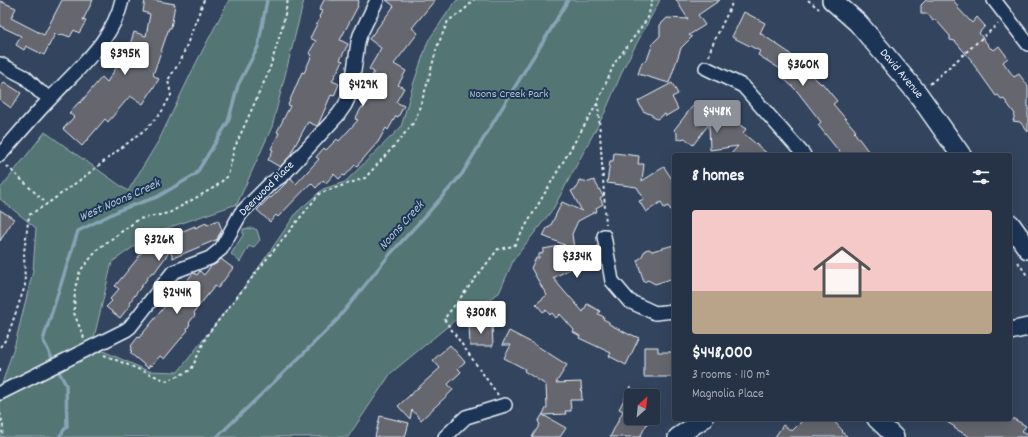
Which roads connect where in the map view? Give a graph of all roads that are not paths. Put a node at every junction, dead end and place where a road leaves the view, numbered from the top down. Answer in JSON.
{"nodes":[{"id":1,"x":122,"y":0,"type":"edge"},
{"id":2,"x":377,"y":0,"type":"edge"},
{"id":3,"x":832,"y":0,"type":"edge"},
{"id":4,"x":994,"y":0,"type":"edge"},
{"id":5,"x":1028,"y":44,"type":"edge"},
{"id":6,"x":0,"y":64,"type":"edge"},
{"id":7,"x":706,"y":68,"type":"road end"},
{"id":8,"x":50,"y":98,"type":"junction"},
{"id":9,"x":802,"y":153,"type":"edge"},
{"id":10,"x":960,"y":153,"type":"edge"},
{"id":11,"x":3,"y":160,"type":"edge"},
{"id":12,"x":1012,"y":227,"type":"edge"},
{"id":13,"x":604,"y":236,"type":"road end"},
{"id":14,"x":1028,"y":249,"type":"edge"},
{"id":15,"x":672,"y":311,"type":"edge"},
{"id":16,"x":1028,"y":326,"type":"edge"},
{"id":17,"x":1012,"y":330,"type":"edge"},
{"id":18,"x":0,"y":393,"type":"edge"},
{"id":19,"x":505,"y":405,"type":"road end"},
{"id":20,"x":701,"y":421,"type":"edge"},
{"id":21,"x":878,"y":421,"type":"edge"},
{"id":22,"x":445,"y":437,"type":"edge"},
{"id":23,"x":677,"y":437,"type":"edge"},
{"id":24,"x":895,"y":437,"type":"edge"}],
"edges":[{"from":1,"to":8,"type":"street"},
{"from":2,"to":18,"type":"street","name":"Deerwood Place"},
{"from":3,"to":10,"type":"main road","name":"David Avenue"},
{"from":4,"to":5,"type":"street"},
{"from":6,"to":8,"type":"street"},
{"from":7,"to":9,"type":"street"},
{"from":8,"to":11,"type":"street"},
{"from":12,"to":14,"type":"main road"},
{"from":13,"to":15,"type":"street"},
{"from":16,"to":17,"type":"street"},
{"from":19,"to":22,"type":"street"},
{"from":20,"to":23,"type":"street"},
{"from":21,"to":24,"type":"street"}]}
